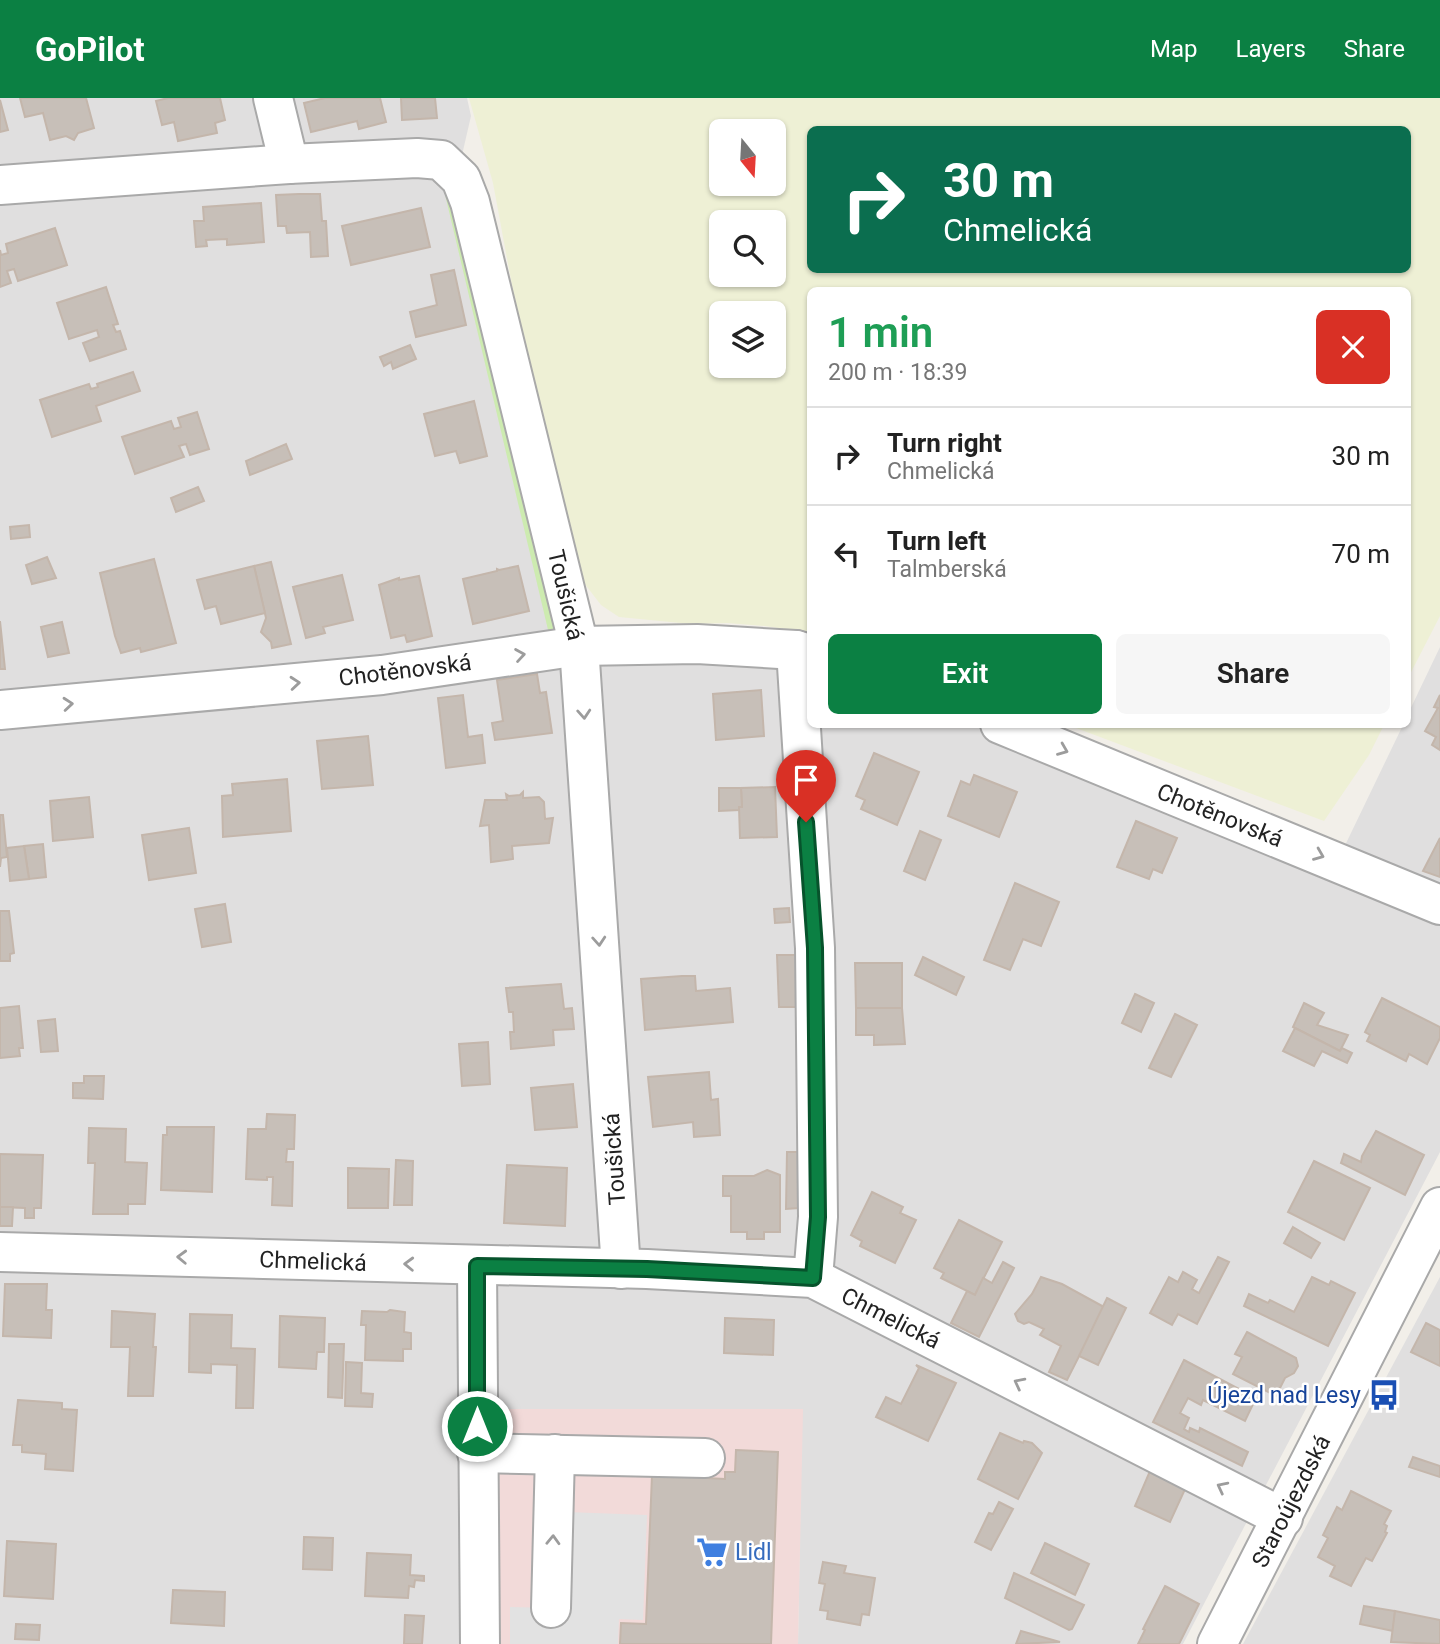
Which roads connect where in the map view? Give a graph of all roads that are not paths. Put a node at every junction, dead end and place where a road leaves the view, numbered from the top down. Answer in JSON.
{"nodes":[{"id":1,"x":273,"y":98,"type":"edge"},
{"id":2,"x":289,"y":164,"type":"junction"},
{"id":3,"x":0,"y":185,"type":"edge"},
{"id":4,"x":579,"y":646,"type":"junction"},
{"id":5,"x":803,"y":652,"type":"edge"},
{"id":6,"x":0,"y":710,"type":"edge"},
{"id":7,"x":1010,"y":728,"type":"edge"},
{"id":8,"x":1440,"y":905,"type":"edge"},
{"id":9,"x":1440,"y":1207,"type":"edge"},
{"id":10,"x":0,"y":1252,"type":"edge"},
{"id":11,"x":477,"y":1266,"type":"junction"},
{"id":12,"x":1427,"y":1267,"type":"edge"},
{"id":13,"x":621,"y":1269,"type":"junction"},
{"id":14,"x":813,"y":1278,"type":"junction"},
{"id":15,"x":477,"y":1452,"type":"junction"},
{"id":16,"x":555,"y":1454,"type":"junction"},
{"id":17,"x":705,"y":1458,"type":"dead end"},
{"id":18,"x":1283,"y":1518,"type":"junction"},
{"id":19,"x":551,"y":1608,"type":"dead end"},
{"id":20,"x":480,"y":1644,"type":"edge"},
{"id":21,"x":1217,"y":1644,"type":"edge"}],
"edges":[{"from":1,"to":2,"type":"street"},
{"from":2,"to":3,"type":"street","name":"Toušická"},
{"from":2,"to":4,"type":"street","name":"Toušická"},
{"from":4,"to":5,"type":"street","name":"Chotěnovská"},
{"from":6,"to":4,"type":"street","name":"Chotěnovská","one_way":true},
{"from":4,"to":13,"type":"street","name":"Toušická","one_way":true},
{"from":5,"to":14,"type":"street"},
{"from":7,"to":8,"type":"street","name":"Chotěnovská","one_way":true},
{"from":9,"to":12,"type":"street","name":"Staroújezdská"},
{"from":11,"to":10,"type":"street","name":"Chmelická","one_way":true},
{"from":11,"to":13,"type":"street","name":"Chmelická"},
{"from":11,"to":15,"type":"street"},
{"from":12,"to":18,"type":"street","name":"Staroújezdská"},
{"from":13,"to":14,"type":"street","name":"Chmelická"},
{"from":18,"to":14,"type":"street","name":"Chmelická","one_way":true},
{"from":15,"to":16,"type":"street"},
{"from":15,"to":20,"type":"street"},
{"from":16,"to":17,"type":"street"},
{"from":19,"to":16,"type":"street","one_way":true},
{"from":18,"to":21,"type":"street","name":"Staroújezdská"}]}
